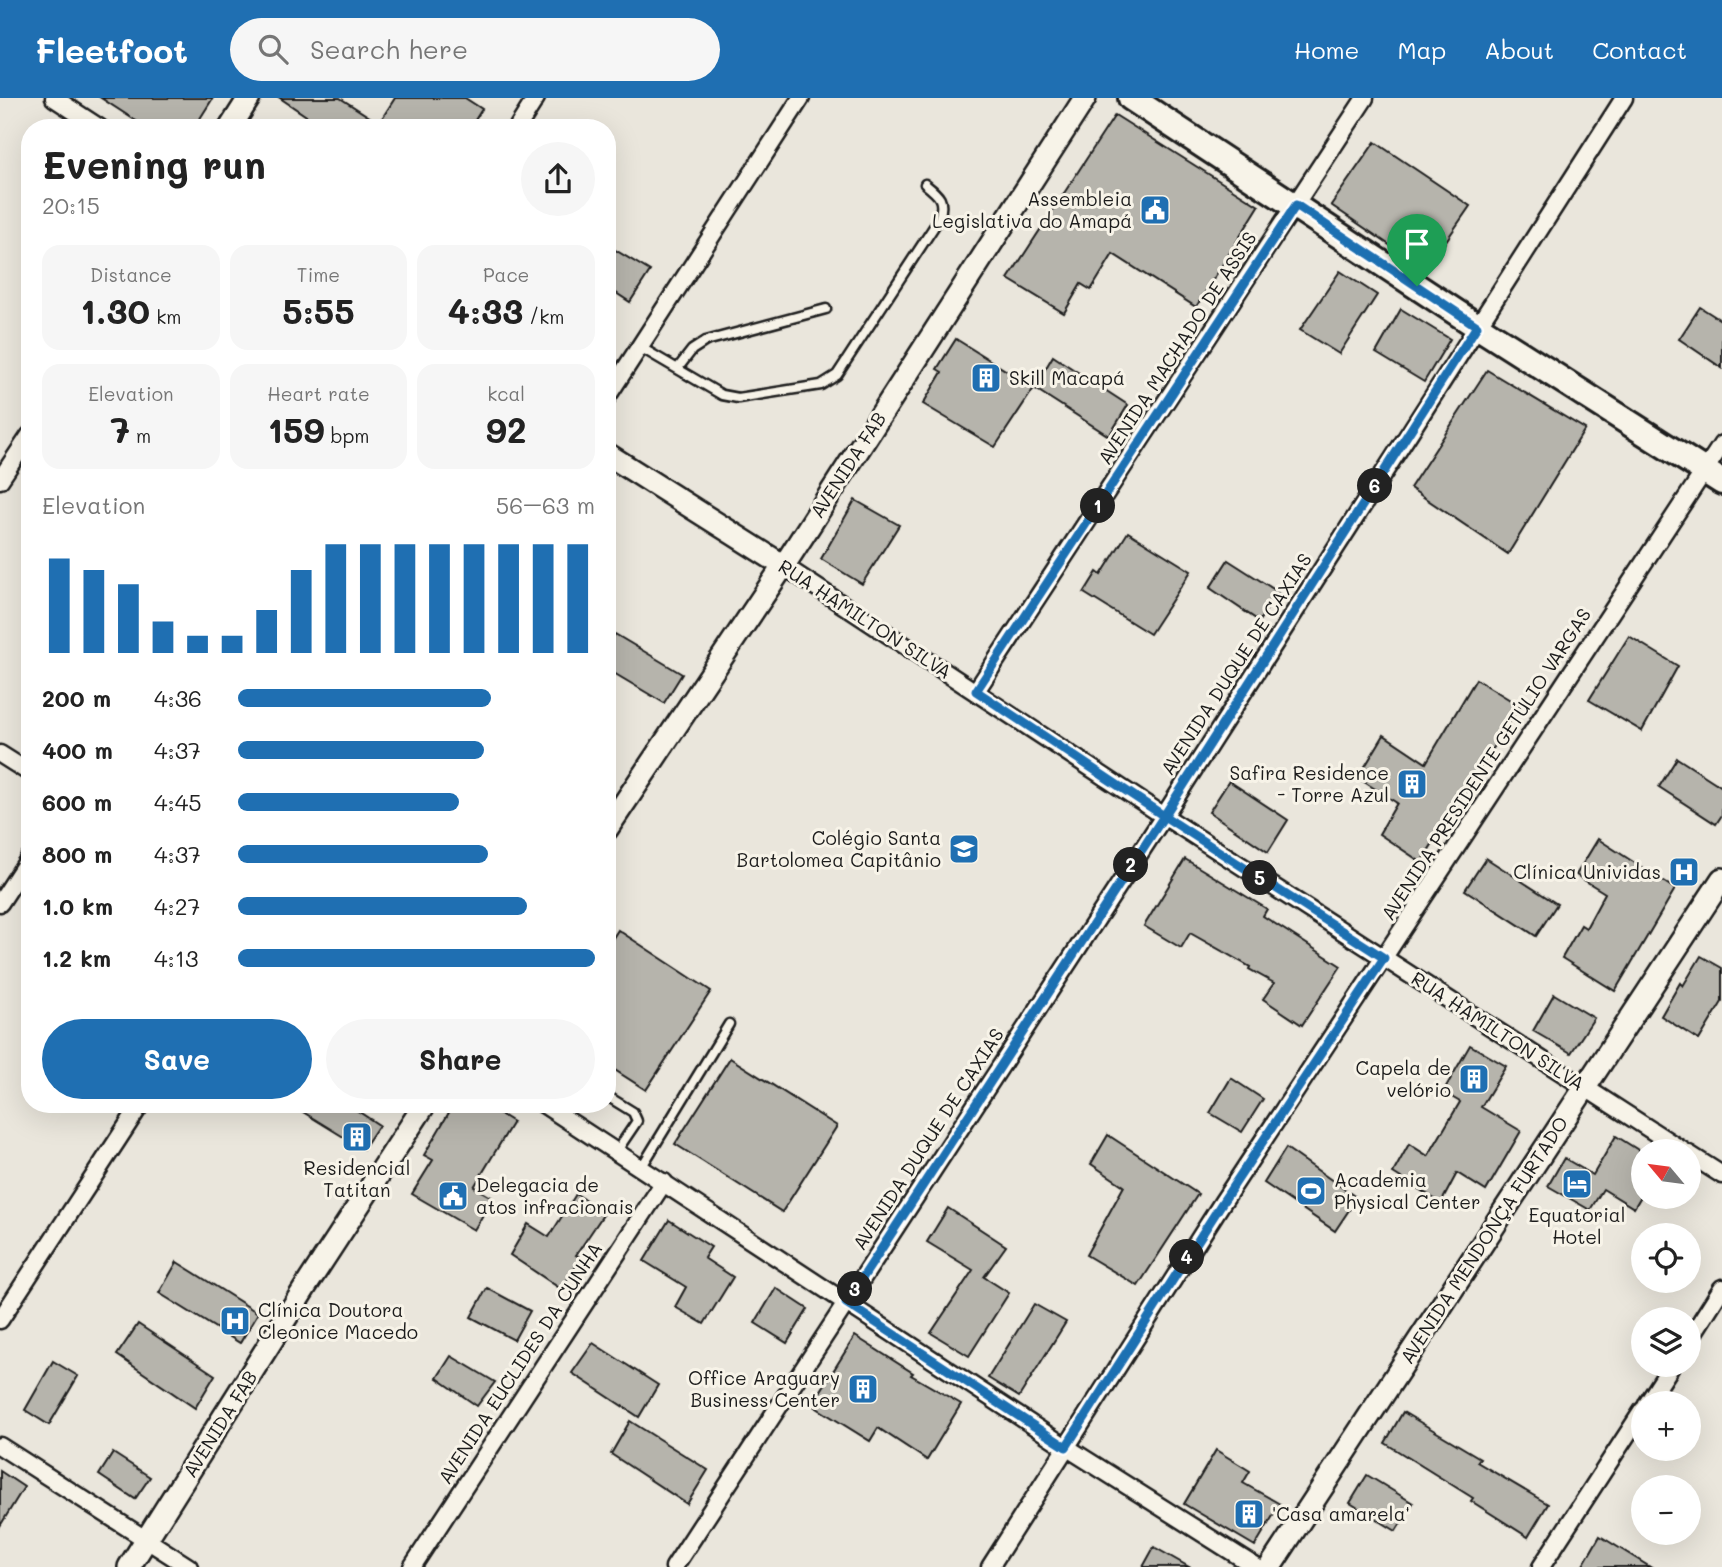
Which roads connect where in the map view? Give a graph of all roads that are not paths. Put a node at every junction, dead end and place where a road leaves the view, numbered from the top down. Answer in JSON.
{"nodes":[{"id":1,"x":54,"y":98,"type":"edge"},
{"id":2,"x":249,"y":98,"type":"edge"},
{"id":3,"x":536,"y":98,"type":"edge"},
{"id":4,"x":801,"y":98,"type":"edge"},
{"id":5,"x":1085,"y":98,"type":"edge"},
{"id":6,"x":1131,"y":98,"type":"edge"},
{"id":7,"x":1365,"y":98,"type":"edge"},
{"id":8,"x":1624,"y":98,"type":"edge"},
{"id":9,"x":86,"y":119,"type":"edge"},
{"id":10,"x":236,"y":119,"type":"edge"},
{"id":11,"x":523,"y":119,"type":"edge"},
{"id":12,"x":925,"y":184,"type":"dead end"},
{"id":13,"x":1296,"y":205,"type":"junction"},
{"id":14,"x":826,"y":309,"type":"dead end"},
{"id":15,"x":1477,"y":326,"type":"junction"},
{"id":16,"x":640,"y":347,"type":"junction"},
{"id":17,"x":678,"y":368,"type":"junction"},
{"id":18,"x":616,"y":383,"type":"edge"},
{"id":19,"x":1722,"y":444,"type":"edge"},
{"id":20,"x":21,"y":448,"type":"edge"},
{"id":21,"x":616,"y":460,"type":"edge"},
{"id":22,"x":1713,"y":477,"type":"edge"},
{"id":23,"x":0,"y":480,"type":"edge"},
{"id":24,"x":783,"y":566,"type":"junction"},
{"id":25,"x":976,"y":691,"type":"junction"},
{"id":26,"x":0,"y":754,"type":"edge"},
{"id":27,"x":21,"y":767,"type":"edge"},
{"id":28,"x":616,"y":816,"type":"edge"},
{"id":29,"x":1164,"y":816,"type":"junction"},
{"id":30,"x":21,"y":871,"type":"edge"},
{"id":31,"x":1722,"y":879,"type":"edge"},
{"id":32,"x":0,"y":903,"type":"edge"},
{"id":33,"x":1384,"y":958,"type":"junction"},
{"id":34,"x":729,"y":1024,"type":"dead end"},
{"id":35,"x":1585,"y":1087,"type":"junction"},
{"id":36,"x":616,"y":1101,"type":"edge"},
{"id":37,"x":135,"y":1113,"type":"edge"},
{"id":38,"x":419,"y":1113,"type":"edge"},
{"id":39,"x":557,"y":1113,"type":"edge"},
{"id":40,"x":1665,"y":1139,"type":"edge"},
{"id":41,"x":616,"y":1152,"type":"junction"},
{"id":42,"x":1701,"y":1162,"type":"edge"},
{"id":43,"x":641,"y":1168,"type":"junction"},
{"id":44,"x":1722,"y":1175,"type":"edge"},
{"id":45,"x":663,"y":1182,"type":"junction"},
{"id":46,"x":1722,"y":1289,"type":"edge"},
{"id":47,"x":846,"y":1303,"type":"junction"},
{"id":48,"x":0,"y":1320,"type":"edge"},
{"id":49,"x":1701,"y":1321,"type":"edge"},
{"id":50,"x":1631,"y":1428,"type":"edge"},
{"id":51,"x":0,"y":1446,"type":"edge"},
{"id":52,"x":1066,"y":1447,"type":"junction"},
{"id":53,"x":146,"y":1541,"type":"junction"},
{"id":54,"x":129,"y":1567,"type":"edge"},
{"id":55,"x":189,"y":1567,"type":"edge"},
{"id":56,"x":412,"y":1567,"type":"edge"},
{"id":57,"x":674,"y":1567,"type":"edge"},
{"id":58,"x":990,"y":1567,"type":"edge"},
{"id":59,"x":1256,"y":1567,"type":"edge"},
{"id":60,"x":1270,"y":1567,"type":"edge"},
{"id":61,"x":1541,"y":1567,"type":"edge"}],
"edges":[{"from":1,"to":9,"type":"street"},
{"from":2,"to":10,"type":"main road"},
{"from":3,"to":11,"type":"street"},
{"from":4,"to":16,"type":"street"},
{"from":5,"to":24,"type":"main road","name":"AVENIDA FAB"},
{"from":6,"to":13,"type":"main road"},
{"from":7,"to":13,"type":"street","name":"AVENIDA MACHADO DE ASSIS"},
{"from":8,"to":15,"type":"street","name":"AVENIDA DUQUE DE CAXIAS"},
{"from":12,"to":17,"type":"lane"},
{"from":13,"to":15,"type":"main road"},
{"from":13,"to":25,"type":"street","name":"AVENIDA MACHADO DE ASSIS"},
{"from":14,"to":17,"type":"lane"},
{"from":15,"to":22,"type":"main road"},
{"from":15,"to":29,"type":"street","name":"AVENIDA DUQUE DE CAXIAS"},
{"from":16,"to":17,"type":"lane"},
{"from":16,"to":18,"type":"street"},
{"from":19,"to":22,"type":"street","name":"AVENIDA PRESIDENTE GETÚLIO VARGAS"},
{"from":20,"to":23,"type":"street"},
{"from":21,"to":24,"type":"main road","name":"RUA HAMILTON SILVA"},
{"from":22,"to":33,"type":"street","name":"AVENIDA PRESIDENTE GETÚLIO VARGAS"},
{"from":24,"to":25,"type":"street","name":"RUA HAMILTON SILVA"},
{"from":24,"to":28,"type":"main road","name":"AVENIDA FAB"},
{"from":25,"to":29,"type":"street","name":"RUA HAMILTON SILVA"},
{"from":26,"to":27,"type":"street"},
{"from":29,"to":33,"type":"street","name":"RUA HAMILTON SILVA"},
{"from":29,"to":47,"type":"street","name":"AVENIDA DUQUE DE CAXIAS"},
{"from":30,"to":32,"type":"street"},
{"from":31,"to":35,"type":"main road","name":"AVENIDA MENDONÇA FURTADO"},
{"from":33,"to":35,"type":"street","name":"RUA HAMILTON SILVA"},
{"from":33,"to":52,"type":"street","name":"AVENIDA PRESIDENTE GETÚLIO VARGAS"},
{"from":34,"to":43,"type":"lane"},
{"from":35,"to":40,"type":"street","name":"RUA HAMILTON SILVA"},
{"from":35,"to":60,"type":"main road","name":"AVENIDA MENDONÇA FURTADO"},
{"from":36,"to":41,"type":"lane"},
{"from":37,"to":48,"type":"street"},
{"from":38,"to":53,"type":"main road","name":"AVENIDA FAB"},
{"from":39,"to":41,"type":"street"},
{"from":41,"to":43,"type":"street"},
{"from":42,"to":44,"type":"street","name":"RUA HAMILTON SILVA"},
{"from":43,"to":45,"type":"street"},
{"from":45,"to":47,"type":"street"},
{"from":45,"to":56,"type":"street","name":"AVENIDA EUCLIDES DA CUNHA"},
{"from":46,"to":49,"type":"street"},
{"from":47,"to":52,"type":"street"},
{"from":47,"to":57,"type":"street","name":"AVENIDA DUQUE DE CAXIAS"},
{"from":50,"to":61,"type":"street"},
{"from":51,"to":53,"type":"street"},
{"from":52,"to":58,"type":"street","name":"AVENIDA PRESIDENTE GETÚLIO VARGAS"},
{"from":52,"to":59,"type":"street"},
{"from":53,"to":54,"type":"main road","name":"AVENIDA FAB"},
{"from":53,"to":55,"type":"street"}]}
